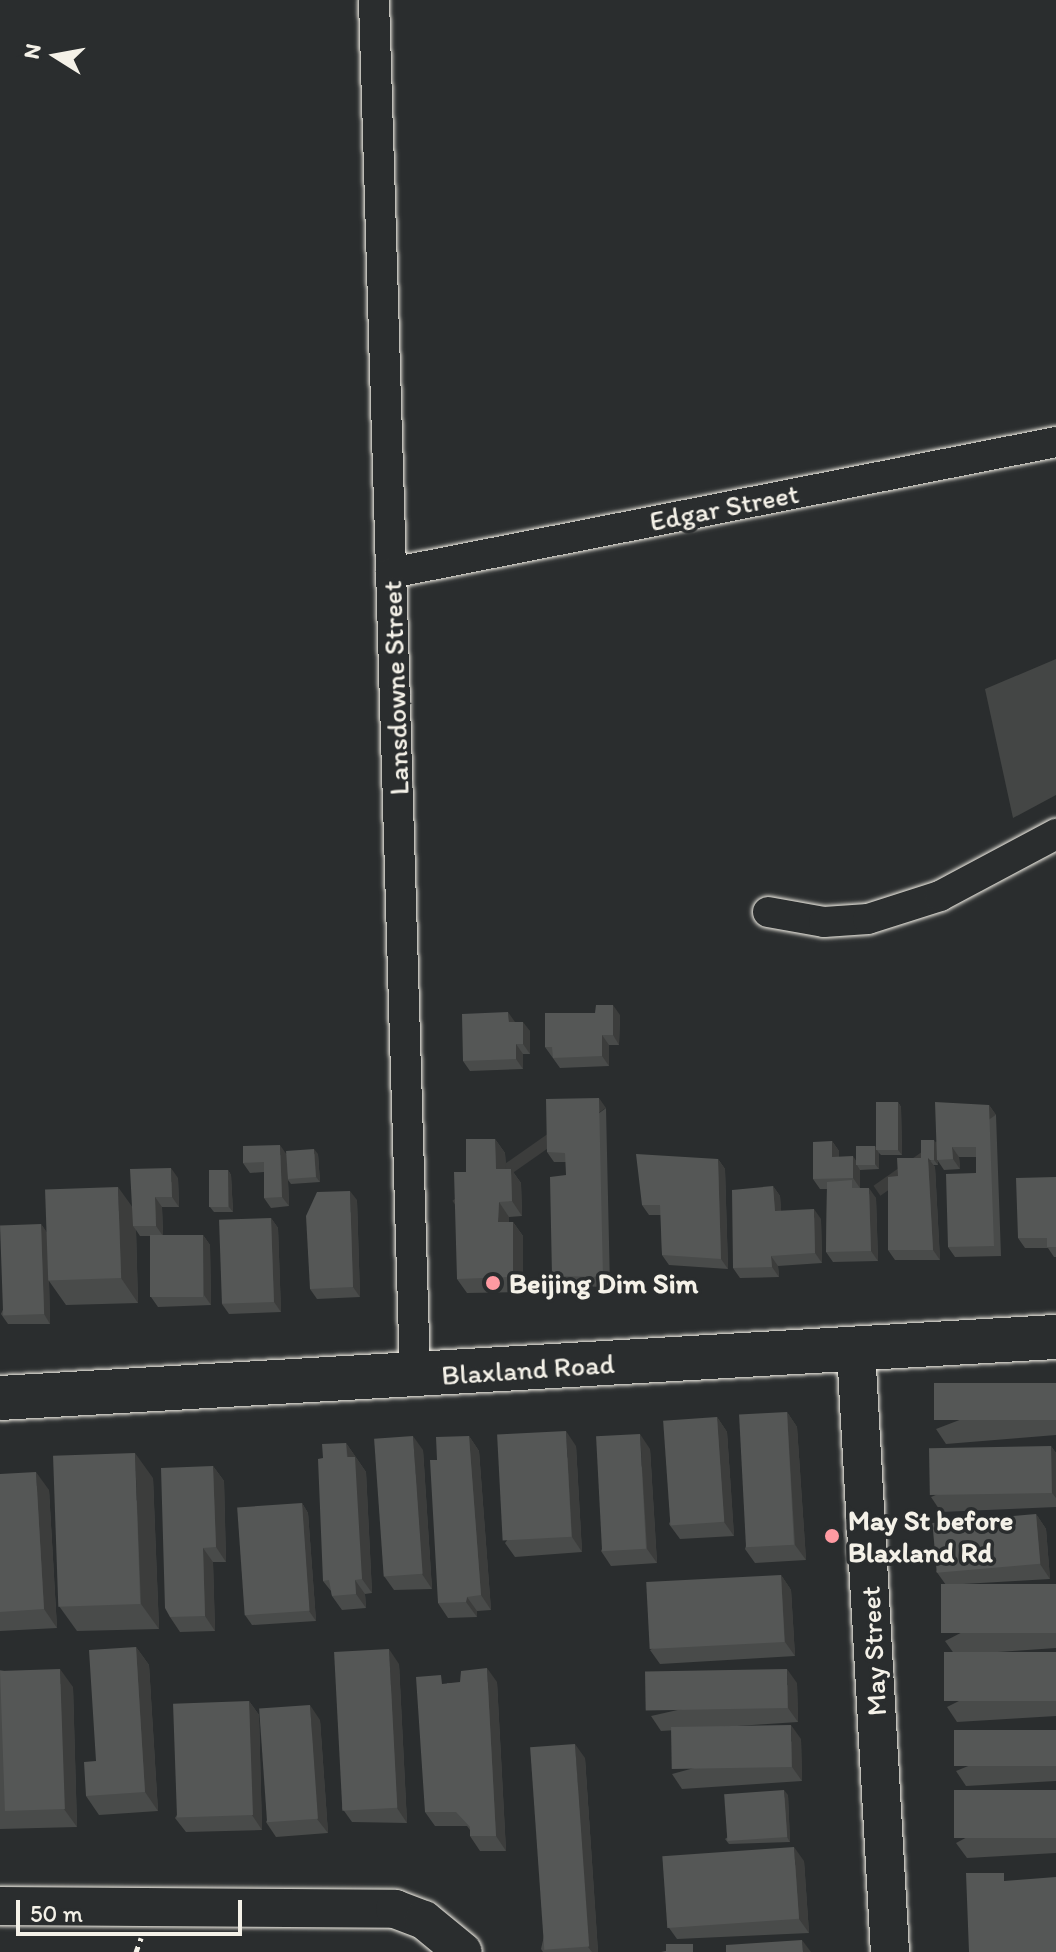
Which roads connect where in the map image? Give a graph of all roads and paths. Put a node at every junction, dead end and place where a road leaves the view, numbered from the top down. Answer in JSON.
{"nodes":[{"id":1,"x":374,"y":0,"type":"edge"},
{"id":2,"x":1056,"y":442,"type":"edge"},
{"id":3,"x":391,"y":573,"type":"junction"},
{"id":4,"x":1056,"y":834,"type":"edge"},
{"id":5,"x":768,"y":912,"type":"dead end"},
{"id":6,"x":1056,"y":1337,"type":"edge"},
{"id":7,"x":856,"y":1350,"type":"junction"},
{"id":8,"x":415,"y":1376,"type":"junction"},
{"id":9,"x":0,"y":1398,"type":"edge"},
{"id":10,"x":0,"y":1906,"type":"edge"},
{"id":11,"x":463,"y":1952,"type":"edge"},
{"id":12,"x":890,"y":1952,"type":"edge"}],
"edges":[{"from":1,"to":3,"type":"street","name":"Lansdowne Street"},
{"from":2,"to":3,"type":"street","name":"Edgar Street"},
{"from":3,"to":8,"type":"street","name":"Lansdowne Street"},
{"from":4,"to":5,"type":"street"},
{"from":6,"to":7,"type":"main road","name":"Blaxland Road"},
{"from":7,"to":8,"type":"main road","name":"Blaxland Road"},
{"from":7,"to":12,"type":"street","name":"May Street"},
{"from":8,"to":9,"type":"main road","name":"Blaxland Road"},
{"from":10,"to":11,"type":"street"}]}
